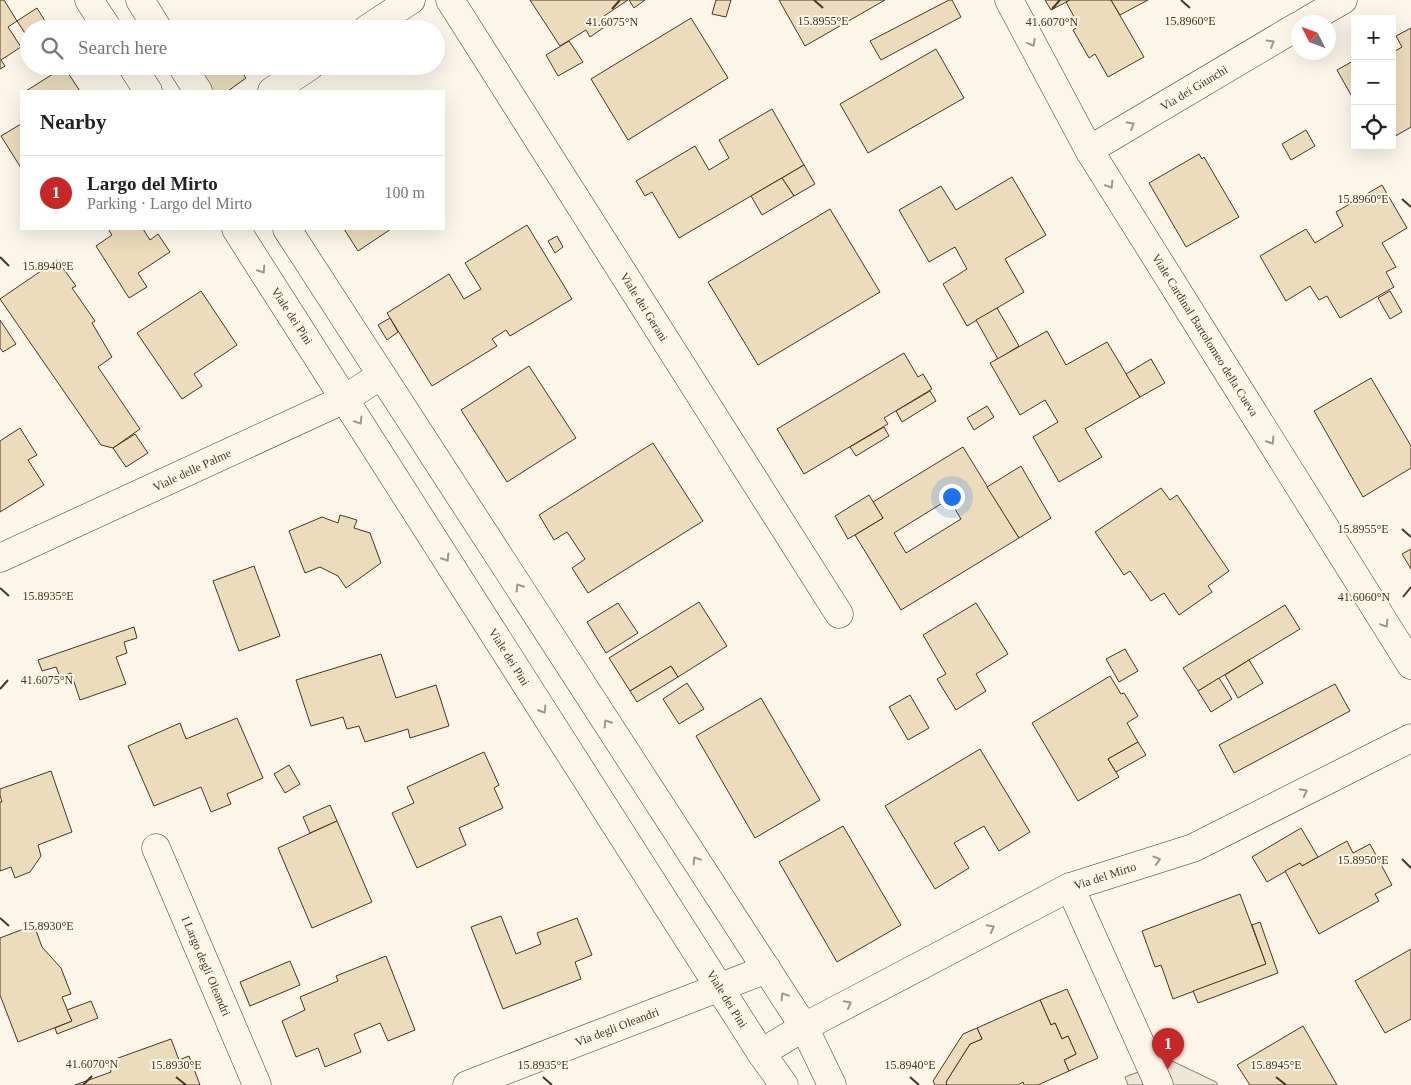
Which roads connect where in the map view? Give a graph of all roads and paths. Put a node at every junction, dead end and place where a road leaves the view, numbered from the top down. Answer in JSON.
{"nodes":[{"id":1,"x":90,"y":0,"type":"edge"},
{"id":2,"x":140,"y":0,"type":"edge"},
{"id":3,"x":411,"y":0,"type":"edge"},
{"id":4,"x":450,"y":0,"type":"edge"},
{"id":5,"x":1009,"y":0,"type":"edge"},
{"id":6,"x":1343,"y":0,"type":"edge"},
{"id":7,"x":1317,"y":15,"type":"edge"},
{"id":8,"x":102,"y":20,"type":"edge"},
{"id":9,"x":152,"y":20,"type":"edge"},
{"id":10,"x":381,"y":20,"type":"edge"},
{"id":11,"x":1291,"y":30,"type":"edge"},
{"id":12,"x":138,"y":75,"type":"edge"},
{"id":13,"x":188,"y":75,"type":"edge"},
{"id":14,"x":296,"y":75,"type":"edge"},
{"id":15,"x":147,"y":90,"type":"edge"},
{"id":16,"x":197,"y":90,"type":"edge"},
{"id":17,"x":274,"y":90,"type":"edge"},
{"id":18,"x":1089,"y":150,"type":"junction"},
{"id":19,"x":237,"y":230,"type":"edge"},
{"id":20,"x":287,"y":230,"type":"edge"},
{"id":21,"x":381,"y":375,"type":"junction"},
{"id":22,"x":345,"y":399,"type":"junction"},
{"id":23,"x":0,"y":558,"type":"edge"},
{"id":24,"x":839,"y":614,"type":"dead end"},
{"id":25,"x":1411,"y":665,"type":"edge"},
{"id":26,"x":1411,"y":738,"type":"edge"},
{"id":27,"x":156,"y":848,"type":"dead end"},
{"id":28,"x":1070,"y":887,"type":"junction"},
{"id":29,"x":767,"y":969,"type":"junction"},
{"id":30,"x":720,"y":987,"type":"junction"},
{"id":31,"x":804,"y":1027,"type":"junction"},
{"id":32,"x":761,"y":1053,"type":"junction"},
{"id":33,"x":256,"y":1085,"type":"edge"},
{"id":34,"x":466,"y":1085,"type":"edge"},
{"id":35,"x":784,"y":1085,"type":"edge"},
{"id":36,"x":832,"y":1085,"type":"edge"},
{"id":37,"x":1159,"y":1085,"type":"edge"}],
"edges":[{"from":1,"to":8,"type":"street"},
{"from":2,"to":9,"type":"street"},
{"from":3,"to":10,"type":"street"},
{"from":4,"to":24,"type":"street","name":"Viale dei Gerani"},
{"from":5,"to":18,"type":"street","name":"Viale Cardinal Bartolomeo della Cueva","one_way":true},
{"from":6,"to":7,"type":"street"},
{"from":18,"to":11,"type":"street","name":"Via dei Giunchi","one_way":true},
{"from":12,"to":15,"type":"street"},
{"from":13,"to":16,"type":"street"},
{"from":14,"to":17,"type":"street"},
{"from":18,"to":25,"type":"street","name":"Viale Cardinal Bartolomeo della Cueva","one_way":true},
{"from":19,"to":22,"type":"street","name":"Viale dei Pini","one_way":true},
{"from":20,"to":21,"type":"street"},
{"from":21,"to":22,"type":"street","name":"Viale delle Palme"},
{"from":29,"to":21,"type":"street","one_way":true},
{"from":22,"to":23,"type":"street","name":"Viale delle Palme"},
{"from":22,"to":30,"type":"street","name":"Viale dei Pini","one_way":true},
{"from":28,"to":26,"type":"street","name":"Via del Mirto","one_way":true},
{"from":27,"to":33,"type":"street","name":"I Largo degli Oleandri"},
{"from":31,"to":28,"type":"street","name":"Via del Mirto","one_way":true},
{"from":28,"to":37,"type":"street"},
{"from":29,"to":30,"type":"street","name":"Via degli Oleandri"},
{"from":31,"to":29,"type":"street","one_way":true},
{"from":30,"to":32,"type":"street","name":"Viale dei Pini"},
{"from":30,"to":34,"type":"street","name":"Via degli Oleandri"},
{"from":31,"to":32,"type":"street","name":"Via del Mirto"},
{"from":31,"to":36,"type":"street"},
{"from":32,"to":35,"type":"street","name":"Viale dei Pini"}]}
